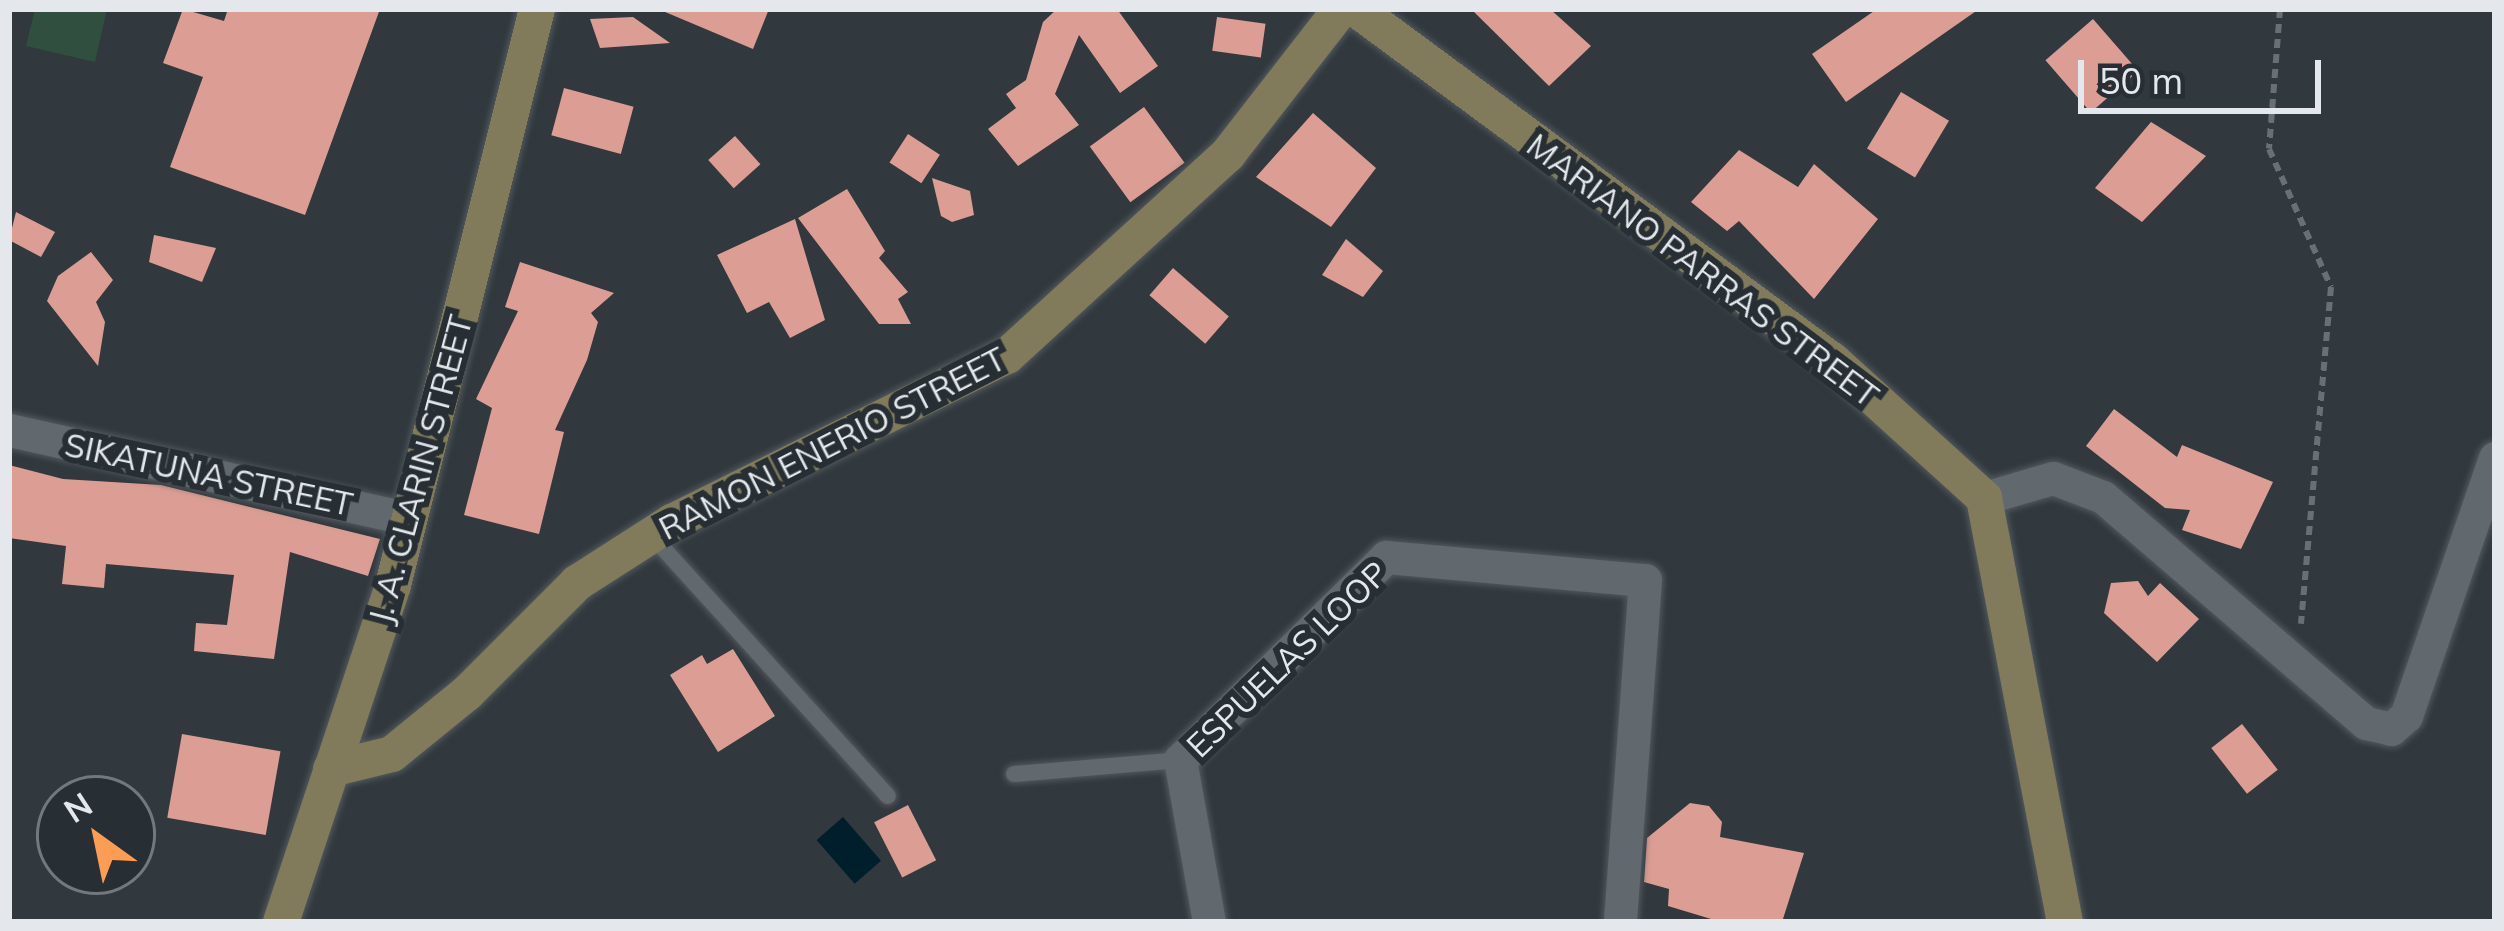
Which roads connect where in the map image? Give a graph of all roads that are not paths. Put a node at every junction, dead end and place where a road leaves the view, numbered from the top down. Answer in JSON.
{"nodes":[{"id":1,"x":537,"y":9,"type":"edge"},
{"id":2,"x":1341,"y":9,"type":"edge"},
{"id":3,"x":1356,"y":9,"type":"edge"},
{"id":4,"x":9,"y":430,"type":"edge"},
{"id":5,"x":2495,"y":458,"type":"edge"},
{"id":6,"x":1984,"y":498,"type":"junction"},
{"id":7,"x":409,"y":519,"type":"junction"},
{"id":8,"x":651,"y":536,"type":"junction"},
{"id":9,"x":1180,"y":760,"type":"junction"},
{"id":10,"x":332,"y":769,"type":"junction"},
{"id":11,"x":1014,"y":774,"type":"dead end"},
{"id":12,"x":888,"y":796,"type":"dead end"},
{"id":13,"x":281,"y":922,"type":"edge"},
{"id":14,"x":1209,"y":922,"type":"edge"},
{"id":15,"x":1620,"y":922,"type":"edge"},
{"id":16,"x":2065,"y":922,"type":"edge"}],
"edges":[{"from":1,"to":7,"type":"main road","name":"J. A. CLARIN STREET"},
{"from":2,"to":8,"type":"main road","name":"RAMON ENERIO STREET"},
{"from":3,"to":6,"type":"main road","name":"MARIANO PARRAS STREET"},
{"from":4,"to":7,"type":"street","name":"SIKATUNA STREET"},
{"from":5,"to":6,"type":"street"},
{"from":6,"to":16,"type":"main road"},
{"from":7,"to":10,"type":"main road","name":"J. A. CLARIN STREET"},
{"from":8,"to":10,"type":"main road","name":"RAMON ENERIO STREET"},
{"from":8,"to":12,"type":"lane"},
{"from":9,"to":11,"type":"lane"},
{"from":9,"to":14,"type":"street","name":"ESPUELAS LOOP"},
{"from":9,"to":15,"type":"street","name":"ESPUELAS LOOP"},
{"from":10,"to":13,"type":"main road","name":"J. A. CLARIN STREET"}]}
